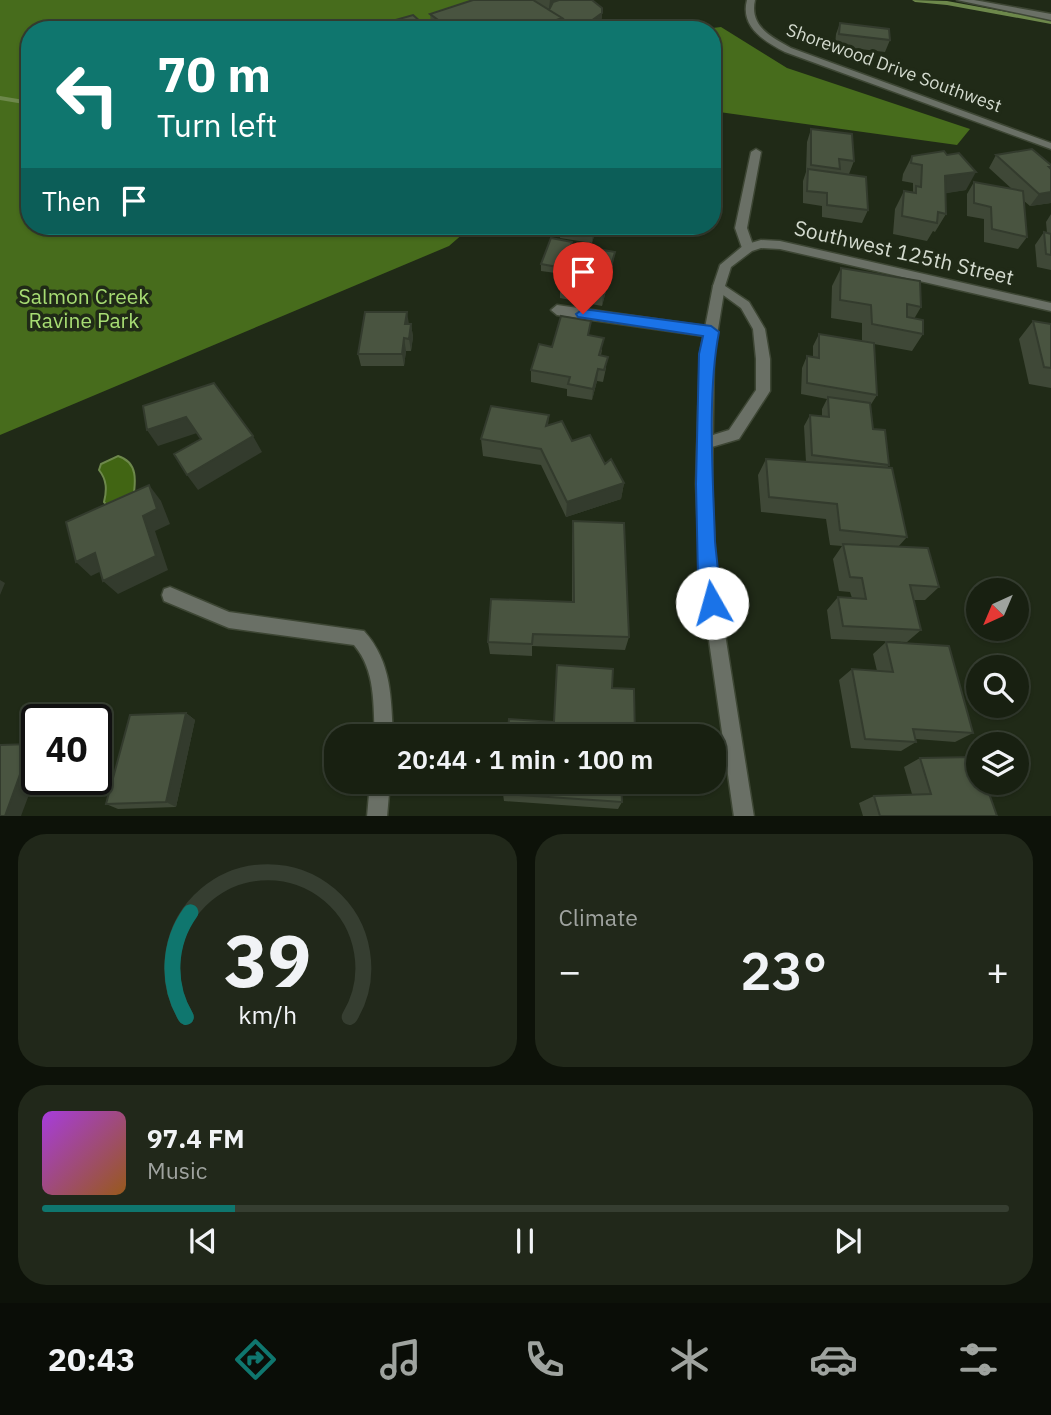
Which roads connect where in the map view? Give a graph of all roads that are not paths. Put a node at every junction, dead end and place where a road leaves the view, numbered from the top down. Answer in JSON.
{"nodes":[{"id":1,"x":751,"y":0,"type":"edge"},
{"id":2,"x":961,"y":0,"type":"edge"},
{"id":3,"x":1051,"y":17,"type":"edge"},
{"id":4,"x":1051,"y":146,"type":"edge"},
{"id":5,"x":756,"y":152,"type":"dead end"},
{"id":6,"x":748,"y":248,"type":"junction"},
{"id":7,"x":719,"y":286,"type":"junction"},
{"id":8,"x":1051,"y":307,"type":"edge"},
{"id":9,"x":557,"y":310,"type":"dead end"},
{"id":10,"x":711,"y":332,"type":"junction"},
{"id":11,"x":705,"y":443,"type":"junction"},
{"id":12,"x":170,"y":595,"type":"dead end"},
{"id":13,"x":383,"y":724,"type":"edge"},
{"id":14,"x":379,"y":794,"type":"edge"},
{"id":15,"x":377,"y":816,"type":"edge"},
{"id":16,"x":744,"y":816,"type":"edge"}],
"edges":[{"from":1,"to":4,"type":"street","name":"Shorewood Drive Southwest"},
{"from":2,"to":3,"type":"street"},
{"from":5,"to":6,"type":"street"},
{"from":6,"to":7,"type":"street"},
{"from":6,"to":8,"type":"street","name":"Southwest 125th Street"},
{"from":7,"to":10,"type":"street"},
{"from":7,"to":11,"type":"street"},
{"from":9,"to":10,"type":"street"},
{"from":10,"to":11,"type":"street"},
{"from":11,"to":16,"type":"street"},
{"from":12,"to":13,"type":"street"},
{"from":14,"to":15,"type":"street"}]}
